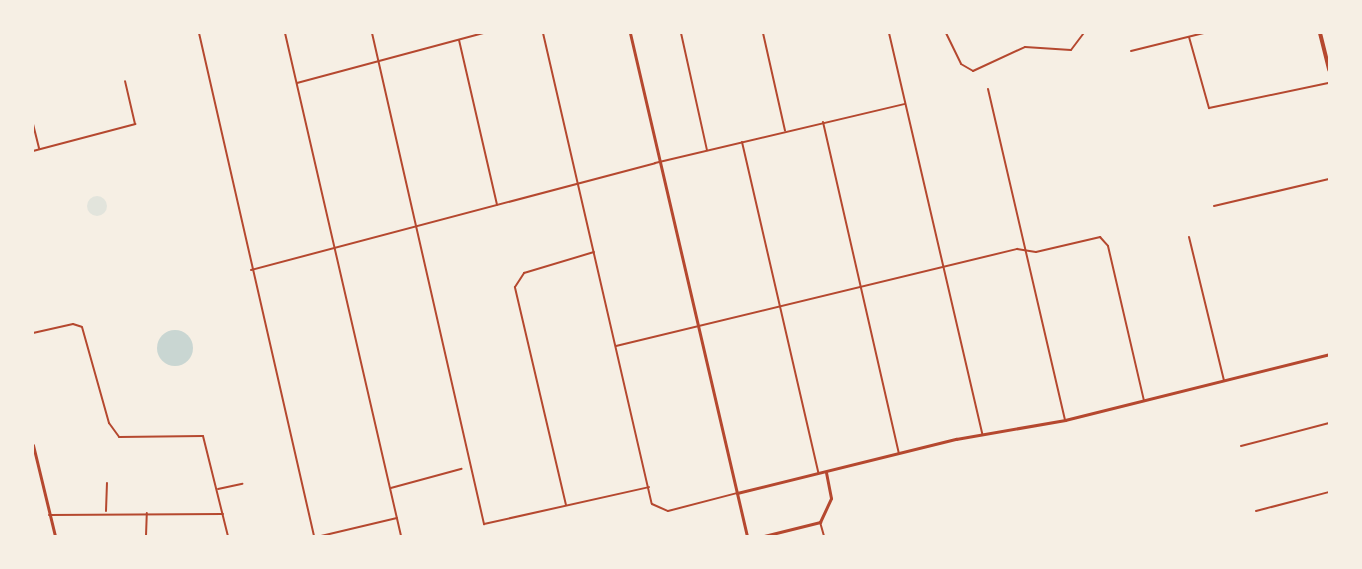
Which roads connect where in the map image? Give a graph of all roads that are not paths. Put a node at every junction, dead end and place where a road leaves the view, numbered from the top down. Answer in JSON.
{"nodes":[{"id":1,"x":199,"y":33,"type":"edge"},
{"id":2,"x":285,"y":33,"type":"edge"},
{"id":3,"x":372,"y":33,"type":"edge"},
{"id":4,"x":484,"y":33,"type":"edge"},
{"id":5,"x":543,"y":33,"type":"edge"},
{"id":6,"x":630,"y":33,"type":"edge"},
{"id":7,"x":681,"y":33,"type":"edge"},
{"id":8,"x":763,"y":33,"type":"edge"},
{"id":9,"x":889,"y":33,"type":"edge"},
{"id":10,"x":946,"y":33,"type":"edge"},
{"id":11,"x":1084,"y":33,"type":"edge"},
{"id":12,"x":1204,"y":33,"type":"edge"},
{"id":13,"x":1320,"y":33,"type":"edge"},
{"id":14,"x":1189,"y":37,"type":"junction"},
{"id":15,"x":459,"y":40,"type":"junction"},
{"id":16,"x":1131,"y":51,"type":"dead end"},
{"id":17,"x":378,"y":61,"type":"junction"},
{"id":18,"x":1329,"y":70,"type":"edge"},
{"id":19,"x":125,"y":81,"type":"dead end"},
{"id":20,"x":297,"y":83,"type":"junction"},
{"id":21,"x":1329,"y":83,"type":"edge"},
{"id":22,"x":988,"y":89,"type":"dead end"},
{"id":23,"x":905,"y":104,"type":"junction"},
{"id":24,"x":823,"y":122,"type":"junction"},
{"id":25,"x":33,"y":124,"type":"edge"},
{"id":26,"x":786,"y":131,"type":"junction"},
{"id":27,"x":742,"y":142,"type":"junction"},
{"id":28,"x":39,"y":148,"type":"junction"},
{"id":29,"x":707,"y":150,"type":"junction"},
{"id":30,"x":33,"y":151,"type":"edge"},
{"id":31,"x":660,"y":162,"type":"junction"},
{"id":32,"x":1329,"y":179,"type":"edge"},
{"id":33,"x":578,"y":183,"type":"junction"},
{"id":34,"x":497,"y":205,"type":"junction"},
{"id":35,"x":1214,"y":206,"type":"dead end"},
{"id":36,"x":416,"y":228,"type":"junction"},
{"id":37,"x":1189,"y":237,"type":"dead end"},
{"id":38,"x":335,"y":250,"type":"junction"},
{"id":39,"x":1026,"y":250,"type":"junction"},
{"id":40,"x":594,"y":252,"type":"junction"},
{"id":41,"x":943,"y":267,"type":"junction"},
{"id":42,"x":252,"y":270,"type":"junction"},
{"id":43,"x":861,"y":286,"type":"junction"},
{"id":44,"x":780,"y":306,"type":"junction"},
{"id":45,"x":698,"y":326,"type":"junction"},
{"id":46,"x":33,"y":333,"type":"edge"},
{"id":47,"x":616,"y":346,"type":"junction"},
{"id":48,"x":1329,"y":354,"type":"edge"},
{"id":49,"x":1224,"y":381,"type":"junction"},
{"id":50,"x":1144,"y":401,"type":"junction"},
{"id":51,"x":1065,"y":420,"type":"junction"},
{"id":52,"x":1329,"y":423,"type":"edge"},
{"id":53,"x":982,"y":434,"type":"junction"},
{"id":54,"x":33,"y":445,"type":"edge"},
{"id":55,"x":1241,"y":446,"type":"dead end"},
{"id":56,"x":899,"y":454,"type":"junction"},
{"id":57,"x":461,"y":469,"type":"dead end"},
{"id":58,"x":826,"y":472,"type":"junction"},
{"id":59,"x":818,"y":474,"type":"junction"},
{"id":60,"x":107,"y":483,"type":"dead end"},
{"id":61,"x":242,"y":484,"type":"dead end"},
{"id":62,"x":648,"y":487,"type":"junction"},
{"id":63,"x":391,"y":488,"type":"junction"},
{"id":64,"x":218,"y":489,"type":"junction"},
{"id":65,"x":1329,"y":492,"type":"edge"},
{"id":66,"x":737,"y":493,"type":"junction"},
{"id":67,"x":566,"y":505,"type":"junction"},
{"id":68,"x":1256,"y":511,"type":"dead end"},
{"id":69,"x":106,"y":512,"type":"junction"},
{"id":70,"x":147,"y":513,"type":"junction"},
{"id":71,"x":224,"y":514,"type":"junction"},
{"id":72,"x":50,"y":515,"type":"junction"},
{"id":73,"x":398,"y":518,"type":"junction"},
{"id":74,"x":820,"y":522,"type":"junction"},
{"id":75,"x":55,"y":536,"type":"edge"},
{"id":76,"x":146,"y":536,"type":"edge"},
{"id":77,"x":228,"y":536,"type":"edge"},
{"id":78,"x":314,"y":536,"type":"edge"},
{"id":79,"x":321,"y":536,"type":"edge"},
{"id":80,"x":401,"y":536,"type":"edge"},
{"id":81,"x":747,"y":536,"type":"edge"},
{"id":82,"x":764,"y":536,"type":"edge"},
{"id":83,"x":824,"y":536,"type":"edge"}],
"edges":[{"from":1,"to":42,"type":"street"},
{"from":2,"to":20,"type":"street"},
{"from":3,"to":17,"type":"street"},
{"from":4,"to":15,"type":"street"},
{"from":5,"to":33,"type":"street"},
{"from":6,"to":31,"type":"street"},
{"from":7,"to":29,"type":"street"},
{"from":8,"to":26,"type":"street"},
{"from":9,"to":23,"type":"street"},
{"from":10,"to":11,"type":"street"},
{"from":12,"to":14,"type":"street"},
{"from":13,"to":18,"type":"main road"},
{"from":14,"to":16,"type":"street"},
{"from":14,"to":21,"type":"street"},
{"from":15,"to":17,"type":"street"},
{"from":15,"to":34,"type":"street"},
{"from":17,"to":20,"type":"street"},
{"from":17,"to":36,"type":"street"},
{"from":19,"to":28,"type":"street"},
{"from":20,"to":38,"type":"street"},
{"from":22,"to":39,"type":"street"},
{"from":23,"to":24,"type":"street"},
{"from":23,"to":41,"type":"street"},
{"from":24,"to":26,"type":"street"},
{"from":24,"to":43,"type":"street"},
{"from":25,"to":28,"type":"street"},
{"from":26,"to":27,"type":"street"},
{"from":27,"to":29,"type":"street"},
{"from":27,"to":44,"type":"street"},
{"from":28,"to":30,"type":"street"},
{"from":29,"to":31,"type":"street"},
{"from":31,"to":33,"type":"street"},
{"from":31,"to":45,"type":"street"},
{"from":32,"to":35,"type":"street"},
{"from":33,"to":34,"type":"street"},
{"from":33,"to":40,"type":"street"},
{"from":34,"to":36,"type":"street"},
{"from":36,"to":38,"type":"street"},
{"from":36,"to":67,"type":"street"},
{"from":37,"to":49,"type":"street"},
{"from":38,"to":42,"type":"street"},
{"from":38,"to":63,"type":"street"},
{"from":39,"to":41,"type":"street"},
{"from":39,"to":50,"type":"street"},
{"from":39,"to":51,"type":"street"},
{"from":40,"to":47,"type":"street"},
{"from":40,"to":67,"type":"street"},
{"from":41,"to":43,"type":"street"},
{"from":41,"to":53,"type":"street"},
{"from":42,"to":78,"type":"street"},
{"from":43,"to":44,"type":"street"},
{"from":43,"to":56,"type":"street"},
{"from":44,"to":45,"type":"street"},
{"from":44,"to":59,"type":"street"},
{"from":45,"to":47,"type":"street"},
{"from":45,"to":66,"type":"street"},
{"from":46,"to":64,"type":"street"},
{"from":47,"to":62,"type":"street"},
{"from":48,"to":49,"type":"street"},
{"from":49,"to":50,"type":"street"},
{"from":50,"to":51,"type":"street"},
{"from":51,"to":53,"type":"street"},
{"from":52,"to":55,"type":"street"},
{"from":53,"to":56,"type":"street"},
{"from":54,"to":72,"type":"street"},
{"from":56,"to":58,"type":"street"},
{"from":57,"to":63,"type":"lane"},
{"from":58,"to":59,"type":"street"},
{"from":58,"to":74,"type":"street"},
{"from":59,"to":66,"type":"street"},
{"from":60,"to":69,"type":"street"},
{"from":61,"to":64,"type":"street"},
{"from":62,"to":66,"type":"street"},
{"from":62,"to":67,"type":"street"},
{"from":63,"to":73,"type":"street"},
{"from":64,"to":71,"type":"street"},
{"from":65,"to":68,"type":"street"},
{"from":66,"to":81,"type":"street"},
{"from":69,"to":70,"type":"street"},
{"from":69,"to":72,"type":"street"},
{"from":70,"to":71,"type":"street"},
{"from":70,"to":76,"type":"street"},
{"from":71,"to":77,"type":"street"},
{"from":72,"to":75,"type":"street"},
{"from":73,"to":79,"type":"street"},
{"from":73,"to":80,"type":"street"},
{"from":74,"to":82,"type":"street"},
{"from":74,"to":83,"type":"street"}]}
